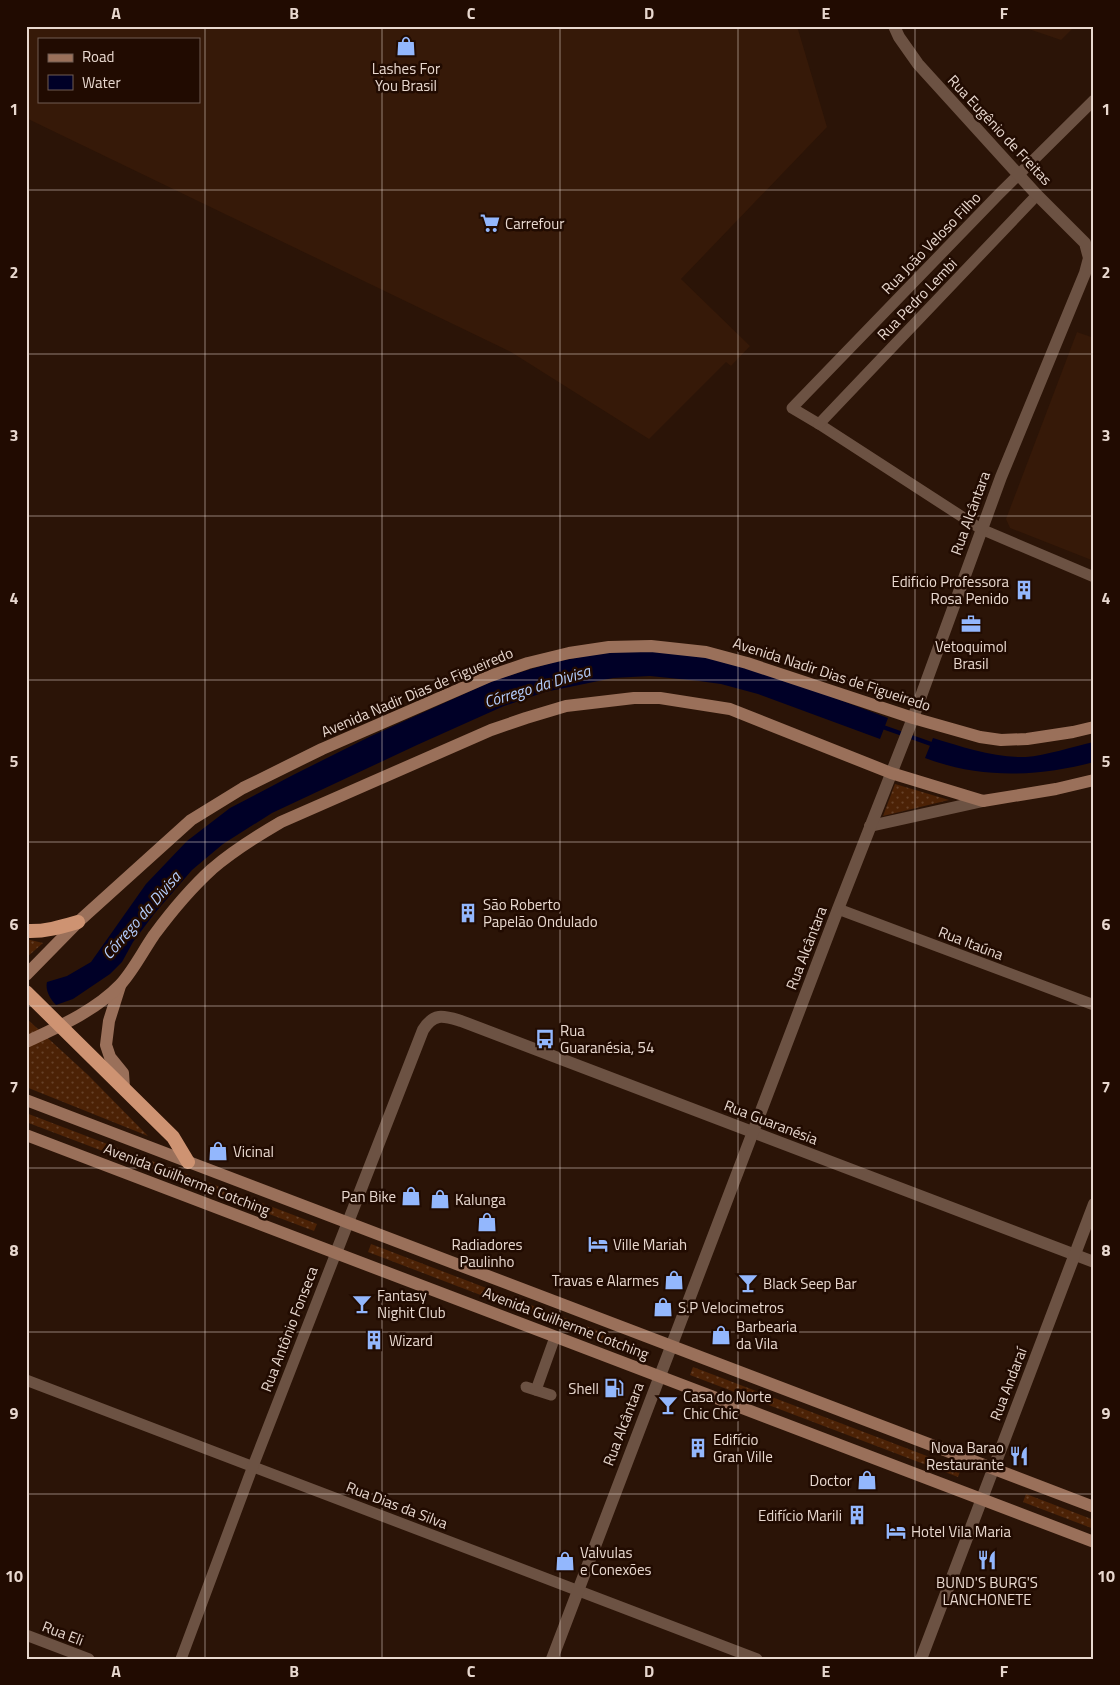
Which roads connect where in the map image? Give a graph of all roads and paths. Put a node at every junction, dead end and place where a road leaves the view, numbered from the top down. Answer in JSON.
{"nodes":[{"id":1,"x":894,"y":26,"type":"edge"},
{"id":2,"x":1094,"y":100,"type":"edge"},
{"id":3,"x":1019,"y":175,"type":"junction"},
{"id":4,"x":1037,"y":195,"type":"junction"},
{"id":5,"x":1088,"y":250,"type":"joint"},
{"id":6,"x":819,"y":424,"type":"junction"},
{"id":7,"x":981,"y":529,"type":"junction"},
{"id":8,"x":1094,"y":577,"type":"edge"},
{"id":9,"x":911,"y":724,"type":"junction"},
{"id":10,"x":1094,"y":727,"type":"edge"},
{"id":11,"x":891,"y":773,"type":"junction"},
{"id":12,"x":1094,"y":780,"type":"edge"},
{"id":13,"x":983,"y":801,"type":"junction"},
{"id":14,"x":870,"y":826,"type":"junction"},
{"id":15,"x":838,"y":909,"type":"junction"},
{"id":16,"x":78,"y":922,"type":"junction"},
{"id":17,"x":26,"y":931,"type":"edge"},
{"id":18,"x":26,"y":975,"type":"edge"},
{"id":19,"x":121,"y":984,"type":"junction"},
{"id":20,"x":26,"y":992,"type":"edge"},
{"id":21,"x":1094,"y":1005,"type":"edge"},
{"id":22,"x":436,"y":1016,"type":"joint"},
{"id":23,"x":60,"y":1025,"type":"junction"},
{"id":24,"x":26,"y":1042,"type":"edge"},
{"id":25,"x":124,"y":1088,"type":"junction"},
{"id":26,"x":26,"y":1100,"type":"edge"},
{"id":27,"x":752,"y":1132,"type":"junction"},
{"id":28,"x":26,"y":1135,"type":"edge"},
{"id":29,"x":188,"y":1162,"type":"junction"},
{"id":30,"x":1094,"y":1204,"type":"edge"},
{"id":31,"x":348,"y":1222,"type":"junction"},
{"id":32,"x":336,"y":1253,"type":"junction"},
{"id":33,"x":1074,"y":1255,"type":"junction"},
{"id":34,"x":1094,"y":1262,"type":"edge"},
{"id":35,"x":555,"y":1337,"type":"junction"},
{"id":36,"x":671,"y":1346,"type":"junction"},
{"id":37,"x":659,"y":1376,"type":"junction"},
{"id":38,"x":26,"y":1380,"type":"edge"},
{"id":39,"x":551,"y":1395,"type":"dead end"},
{"id":40,"x":253,"y":1466,"type":"junction"},
{"id":41,"x":993,"y":1468,"type":"junction"},
{"id":42,"x":982,"y":1499,"type":"junction"},
{"id":43,"x":1094,"y":1507,"type":"edge"},
{"id":44,"x":1094,"y":1542,"type":"edge"},
{"id":45,"x":578,"y":1590,"type":"junction"},
{"id":46,"x":26,"y":1635,"type":"edge"},
{"id":47,"x":88,"y":1659,"type":"edge"},
{"id":48,"x":181,"y":1659,"type":"edge"},
{"id":49,"x":552,"y":1659,"type":"edge"},
{"id":50,"x":757,"y":1659,"type":"edge"},
{"id":51,"x":921,"y":1659,"type":"edge"}],
"edges":[{"from":1,"to":3,"type":"street","name":"Rua Eugênio de Freitas"},
{"from":2,"to":3,"type":"street","name":"Rua João Veloso Filho"},
{"from":3,"to":4,"type":"street","name":"Rua Eugênio de Freitas"},
{"from":3,"to":6,"type":"street","name":"Rua João Veloso Filho"},
{"from":4,"to":5,"type":"street","name":"Rua Eugênio de Freitas"},
{"from":4,"to":6,"type":"street","name":"Rua Pedro Lembi"},
{"from":5,"to":7,"type":"street","name":"Rua Alcântara"},
{"from":6,"to":7,"type":"street"},
{"from":7,"to":8,"type":"street"},
{"from":7,"to":9,"type":"street","name":"Rua Alcântara"},
{"from":9,"to":10,"type":"main road","name":"Avenida Nadir Dias de Figueiredo"},
{"from":9,"to":11,"type":"street","name":"Rua Alcântara"},
{"from":9,"to":16,"type":"main road","name":"Avenida Nadir Dias de Figueiredo"},
{"from":11,"to":13,"type":"main road"},
{"from":11,"to":14,"type":"street","name":"Rua Alcântara"},
{"from":11,"to":19,"type":"main road"},
{"from":12,"to":13,"type":"main road"},
{"from":13,"to":14,"type":"street"},
{"from":14,"to":15,"type":"street","name":"Rua Alcântara"},
{"from":15,"to":21,"type":"street","name":"Rua Itaúna"},
{"from":15,"to":27,"type":"street","name":"Rua Alcântara"},
{"from":16,"to":17,"type":"highway"},
{"from":16,"to":18,"type":"main road","name":"Avenida Nadir Dias de Figueiredo"},
{"from":19,"to":23,"type":"main road"},
{"from":19,"to":25,"type":"main road"},
{"from":20,"to":23,"type":"highway"},
{"from":22,"to":27,"type":"street","name":"Rua Guaranésia"},
{"from":22,"to":31,"type":"street","name":"Rua Antônio Fonseca"},
{"from":23,"to":24,"type":"main road"},
{"from":23,"to":25,"type":"highway"},
{"from":25,"to":29,"type":"highway"},
{"from":26,"to":29,"type":"main road","name":"Avenida Guilherme Cotching"},
{"from":27,"to":33,"type":"street","name":"Rua Guaranésia"},
{"from":27,"to":36,"type":"street","name":"Rua Alcântara"},
{"from":28,"to":32,"type":"main road","name":"Avenida Guilherme Cotching"},
{"from":29,"to":31,"type":"main road","name":"Avenida Guilherme Cotching"},
{"from":30,"to":33,"type":"street","name":"Rua Andaraí"},
{"from":31,"to":32,"type":"street","name":"Rua Antônio Fonseca"},
{"from":31,"to":36,"type":"main road","name":"Avenida Guilherme Cotching"},
{"from":32,"to":35,"type":"main road","name":"Avenida Guilherme Cotching"},
{"from":32,"to":40,"type":"street","name":"Rua Antônio Fonseca"},
{"from":33,"to":34,"type":"street","name":"Rua Guaranésia"},
{"from":33,"to":41,"type":"street","name":"Rua Andaraí"},
{"from":35,"to":37,"type":"main road","name":"Avenida Guilherme Cotching"},
{"from":35,"to":39,"type":"street"},
{"from":36,"to":37,"type":"street","name":"Rua Alcântara"},
{"from":36,"to":41,"type":"main road","name":"Avenida Guilherme Cotching"},
{"from":37,"to":42,"type":"main road","name":"Avenida Guilherme Cotching"},
{"from":37,"to":45,"type":"street","name":"Rua Alcântara"},
{"from":38,"to":40,"type":"street","name":"Rua Dias da Silva"},
{"from":40,"to":45,"type":"street","name":"Rua Dias da Silva"},
{"from":40,"to":48,"type":"street","name":"Rua Antônio Fonseca"},
{"from":41,"to":42,"type":"street","name":"Rua Andaraí"},
{"from":41,"to":43,"type":"main road","name":"Avenida Guilherme Cotching"},
{"from":42,"to":44,"type":"main road","name":"Avenida Guilherme Cotching"},
{"from":42,"to":51,"type":"street","name":"Rua Andaraí"},
{"from":45,"to":49,"type":"street","name":"Rua Alcântara"},
{"from":45,"to":50,"type":"street","name":"Rua Dias da Silva"},
{"from":46,"to":47,"type":"street","name":"Rua Eli"}]}
